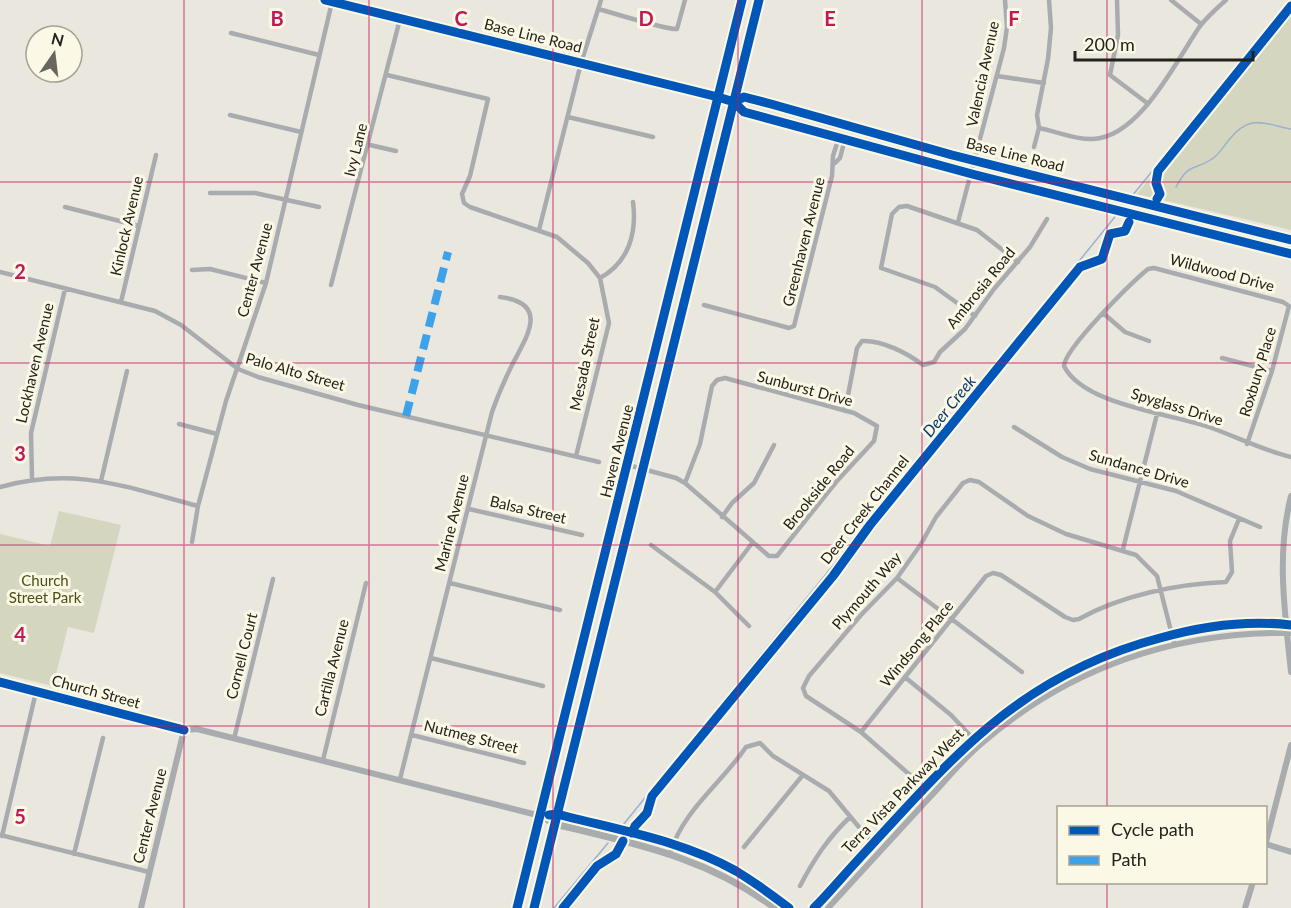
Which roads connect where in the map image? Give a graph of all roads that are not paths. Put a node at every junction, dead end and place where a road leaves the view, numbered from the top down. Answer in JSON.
{"nodes":[{"id":1,"x":601,"y":0,"type":"edge"},
{"id":2,"x":685,"y":0,"type":"edge"},
{"id":3,"x":742,"y":0,"type":"edge"},
{"id":4,"x":759,"y":0,"type":"edge"},
{"id":5,"x":1005,"y":0,"type":"edge"},
{"id":6,"x":1049,"y":0,"type":"edge"},
{"id":7,"x":1117,"y":0,"type":"edge"},
{"id":8,"x":1171,"y":0,"type":"edge"},
{"id":9,"x":1226,"y":0,"type":"edge"},
{"id":10,"x":329,"y":1,"type":"edge"},
{"id":11,"x":598,"y":9,"type":"junction"},
{"id":12,"x":400,"y":19,"type":"junction"},
{"id":13,"x":1201,"y":24,"type":"junction"},
{"id":14,"x":231,"y":33,"type":"dead end"},
{"id":15,"x":320,"y":55,"type":"junction"},
{"id":16,"x":581,"y":63,"type":"junction"},
{"id":17,"x":387,"y":75,"type":"junction"},
{"id":18,"x":997,"y":76,"type":"junction"},
{"id":19,"x":1044,"y":84,"type":"junction"},
{"id":20,"x":718,"y":97,"type":"junction"},
{"id":21,"x":734,"y":102,"type":"junction"},
{"id":22,"x":1147,"y":102,"type":"junction"},
{"id":23,"x":230,"y":115,"type":"dead end"},
{"id":24,"x":568,"y":117,"type":"junction"},
{"id":25,"x":1039,"y":128,"type":"junction"},
{"id":26,"x":301,"y":132,"type":"junction"},
{"id":27,"x":653,"y":137,"type":"dead end"},
{"id":28,"x":842,"y":138,"type":"junction"},
{"id":29,"x":370,"y":145,"type":"junction"},
{"id":30,"x":1034,"y":147,"type":"dead end"},
{"id":31,"x":396,"y":151,"type":"dead end"},
{"id":32,"x":156,"y":155,"type":"dead end"},
{"id":33,"x":976,"y":161,"type":"junction"},
{"id":34,"x":972,"y":174,"type":"junction"},
{"id":35,"x":210,"y":193,"type":"dead end"},
{"id":36,"x":285,"y":199,"type":"junction"},
{"id":37,"x":633,"y":202,"type":"dead end"},
{"id":38,"x":65,"y":207,"type":"dead end"},
{"id":39,"x":319,"y":207,"type":"dead end"},
{"id":40,"x":1047,"y":219,"type":"dead end"},
{"id":41,"x":958,"y":222,"type":"junction"},
{"id":42,"x":139,"y":226,"type":"junction"},
{"id":43,"x":539,"y":230,"type":"junction"},
{"id":44,"x":1291,"y":240,"type":"edge"},
{"id":45,"x":1291,"y":254,"type":"edge"},
{"id":46,"x":1018,"y":262,"type":"junction"},
{"id":47,"x":192,"y":270,"type":"dead end"},
{"id":48,"x":0,"y":272,"type":"edge"},
{"id":49,"x":600,"y":278,"type":"junction"},
{"id":50,"x":266,"y":283,"type":"junction"},
{"id":51,"x":331,"y":285,"type":"dead end"},
{"id":52,"x":65,"y":289,"type":"junction"},
{"id":53,"x":500,"y":297,"type":"dead end"},
{"id":54,"x":121,"y":302,"type":"junction"},
{"id":55,"x":704,"y":305,"type":"dead end"},
{"id":56,"x":1289,"y":306,"type":"joint"},
{"id":57,"x":1103,"y":313,"type":"junction"},
{"id":58,"x":975,"y":316,"type":"junction"},
{"id":59,"x":1149,"y":341,"type":"dead end"},
{"id":60,"x":1222,"y":358,"type":"dead end"},
{"id":61,"x":238,"y":369,"type":"junction"},
{"id":62,"x":128,"y":371,"type":"dead end"},
{"id":63,"x":1272,"y":371,"type":"junction"},
{"id":64,"x":844,"y":411,"type":"junction"},
{"id":65,"x":1156,"y":414,"type":"junction"},
{"id":66,"x":180,"y":424,"type":"dead end"},
{"id":67,"x":1014,"y":427,"type":"dead end"},
{"id":68,"x":217,"y":434,"type":"junction"},
{"id":69,"x":486,"y":434,"type":"junction"},
{"id":70,"x":878,"y":434,"type":"joint"},
{"id":71,"x":1247,"y":444,"type":"junction"},
{"id":72,"x":774,"y":445,"type":"dead end"},
{"id":73,"x":576,"y":456,"type":"junction"},
{"id":74,"x":1291,"y":457,"type":"edge"},
{"id":75,"x":599,"y":462,"type":"dead end"},
{"id":76,"x":628,"y":465,"type":"junction"},
{"id":77,"x":642,"y":469,"type":"junction"},
{"id":78,"x":32,"y":478,"type":"junction"},
{"id":79,"x":101,"y":481,"type":"junction"},
{"id":80,"x":1139,"y":482,"type":"junction"},
{"id":81,"x":685,"y":483,"type":"junction"},
{"id":82,"x":0,"y":487,"type":"edge"},
{"id":83,"x":1291,"y":496,"type":"edge"},
{"id":84,"x":198,"y":506,"type":"junction"},
{"id":85,"x":469,"y":508,"type":"junction"},
{"id":86,"x":722,"y":517,"type":"junction"},
{"id":87,"x":1239,"y":519,"type":"junction"},
{"id":88,"x":1260,"y":527,"type":"dead end"},
{"id":89,"x":582,"y":535,"type":"dead end"},
{"id":90,"x":192,"y":542,"type":"dead end"},
{"id":91,"x":753,"y":542,"type":"junction"},
{"id":92,"x":651,"y":545,"type":"dead end"},
{"id":93,"x":1123,"y":549,"type":"junction"},
{"id":94,"x":897,"y":578,"type":"junction"},
{"id":95,"x":273,"y":579,"type":"dead end"},
{"id":96,"x":366,"y":583,"type":"dead end"},
{"id":97,"x":450,"y":583,"type":"junction"},
{"id":98,"x":1161,"y":590,"type":"junction"},
{"id":99,"x":715,"y":592,"type":"junction"},
{"id":100,"x":560,"y":610,"type":"dead end"},
{"id":101,"x":952,"y":620,"type":"junction"},
{"id":102,"x":1289,"y":624,"type":"edge"},
{"id":103,"x":748,"y":626,"type":"dead end"},
{"id":104,"x":1289,"y":633,"type":"edge"},
{"id":105,"x":1172,"y":634,"type":"junction"},
{"id":106,"x":1174,"y":643,"type":"junction"},
{"id":107,"x":431,"y":658,"type":"junction"},
{"id":108,"x":1022,"y":672,"type":"dead end"},
{"id":109,"x":1291,"y":672,"type":"edge"},
{"id":110,"x":906,"y":678,"type":"junction"},
{"id":111,"x":0,"y":682,"type":"edge"},
{"id":112,"x":543,"y":686,"type":"dead end"},
{"id":113,"x":36,"y":692,"type":"junction"},
{"id":114,"x":184,"y":730,"type":"junction"},
{"id":115,"x":861,"y":732,"type":"junction"},
{"id":116,"x":412,"y":735,"type":"junction"},
{"id":117,"x":103,"y":738,"type":"dead end"},
{"id":118,"x":234,"y":739,"type":"junction"},
{"id":119,"x":974,"y":739,"type":"junction"},
{"id":120,"x":979,"y":745,"type":"junction"},
{"id":121,"x":1291,"y":745,"type":"edge"},
{"id":122,"x":323,"y":760,"type":"junction"},
{"id":123,"x":524,"y":763,"type":"dead end"},
{"id":124,"x":910,"y":775,"type":"dead end"},
{"id":125,"x":802,"y":776,"type":"junction"},
{"id":126,"x":400,"y":779,"type":"junction"},
{"id":127,"x":557,"y":814,"type":"junction"},
{"id":128,"x":541,"y":816,"type":"junction"},
{"id":129,"x":850,"y":817,"type":"junction"},
{"id":130,"x":555,"y":824,"type":"junction"},
{"id":131,"x":1,"y":836,"type":"edge"},
{"id":132,"x":1267,"y":839,"type":"edge"},
{"id":133,"x":1267,"y":843,"type":"edge"},
{"id":134,"x":673,"y":844,"type":"junction"},
{"id":135,"x":873,"y":844,"type":"junction"},
{"id":136,"x":744,"y":847,"type":"dead end"},
{"id":137,"x":1291,"y":852,"type":"edge"},
{"id":138,"x":670,"y":853,"type":"junction"},
{"id":139,"x":75,"y":854,"type":"junction"},
{"id":140,"x":149,"y":872,"type":"junction"},
{"id":141,"x":1252,"y":884,"type":"edge"},
{"id":142,"x":800,"y":886,"type":"dead end"},
{"id":143,"x":141,"y":908,"type":"edge"},
{"id":144,"x":517,"y":908,"type":"edge"},
{"id":145,"x":534,"y":908,"type":"edge"},
{"id":146,"x":775,"y":908,"type":"edge"},
{"id":147,"x":789,"y":908,"type":"edge"},
{"id":148,"x":814,"y":908,"type":"edge"},
{"id":149,"x":828,"y":908,"type":"edge"},
{"id":150,"x":1245,"y":908,"type":"edge"}],
"edges":[{"from":1,"to":11,"type":"street"},
{"from":2,"to":11,"type":"street"},
{"from":3,"to":20,"type":"main road","name":"Haven Avenue"},
{"from":4,"to":21,"type":"main road","name":"Haven Avenue"},
{"from":5,"to":18,"type":"street","name":"Valencia Avenue"},
{"from":6,"to":19,"type":"street"},
{"from":7,"to":22,"type":"street"},
{"from":8,"to":13,"type":"street"},
{"from":9,"to":13,"type":"street"},
{"from":10,"to":12,"type":"main road","name":"Base Line Road"},
{"from":10,"to":15,"type":"street","name":"Center Avenue"},
{"from":11,"to":16,"type":"street"},
{"from":12,"to":16,"type":"main road","name":"Base Line Road"},
{"from":12,"to":17,"type":"street","name":"Ivy Lane"},
{"from":13,"to":22,"type":"street"},
{"from":14,"to":15,"type":"street"},
{"from":15,"to":26,"type":"street","name":"Center Avenue"},
{"from":16,"to":20,"type":"main road","name":"Base Line Road"},
{"from":16,"to":24,"type":"street"},
{"from":17,"to":29,"type":"street","name":"Ivy Lane"},
{"from":17,"to":43,"type":"street"},
{"from":18,"to":19,"type":"street"},
{"from":18,"to":33,"type":"street","name":"Valencia Avenue"},
{"from":19,"to":25,"type":"street"},
{"from":20,"to":21,"type":"main road","name":"Base Line Road"},
{"from":20,"to":76,"type":"main road","name":"Haven Avenue"},
{"from":21,"to":28,"type":"main road","name":"Base Line Road"},
{"from":21,"to":33,"type":"main road","name":"Base Line Road"},
{"from":21,"to":77,"type":"main road","name":"Haven Avenue"},
{"from":22,"to":25,"type":"street"},
{"from":23,"to":26,"type":"street"},
{"from":24,"to":27,"type":"street"},
{"from":24,"to":43,"type":"street"},
{"from":25,"to":30,"type":"street"},
{"from":26,"to":36,"type":"street","name":"Center Avenue"},
{"from":28,"to":34,"type":"main road","name":"Base Line Road"},
{"from":28,"to":55,"type":"street","name":"Greenhaven Avenue"},
{"from":29,"to":31,"type":"street"},
{"from":29,"to":51,"type":"street","name":"Ivy Lane"},
{"from":32,"to":42,"type":"street","name":"Kinlock Avenue"},
{"from":33,"to":34,"type":"street","name":"Valencia Avenue"},
{"from":33,"to":44,"type":"main road","name":"Base Line Road"},
{"from":34,"to":41,"type":"street","name":"Valencia Avenue"},
{"from":34,"to":45,"type":"main road","name":"Base Line Road"},
{"from":35,"to":36,"type":"street"},
{"from":36,"to":39,"type":"street"},
{"from":36,"to":50,"type":"street","name":"Center Avenue"},
{"from":37,"to":49,"type":"street"},
{"from":38,"to":42,"type":"street"},
{"from":40,"to":46,"type":"street","name":"Ambrosia Road"},
{"from":41,"to":46,"type":"street"},
{"from":41,"to":58,"type":"street"},
{"from":42,"to":54,"type":"street","name":"Kinlock Avenue"},
{"from":43,"to":49,"type":"street"},
{"from":46,"to":58,"type":"street","name":"Ambrosia Road"},
{"from":47,"to":50,"type":"street"},
{"from":48,"to":52,"type":"street","name":"Palo Alto Street"},
{"from":49,"to":73,"type":"street","name":"Mesada Street"},
{"from":50,"to":61,"type":"street","name":"Center Avenue"},
{"from":52,"to":54,"type":"street","name":"Palo Alto Street"},
{"from":52,"to":78,"type":"street","name":"Lockhaven Avenue"},
{"from":53,"to":69,"type":"street","name":"Marine Avenue"},
{"from":54,"to":61,"type":"street","name":"Palo Alto Street"},
{"from":56,"to":57,"type":"street","name":"Wildwood Drive"},
{"from":56,"to":63,"type":"street","name":"Roxbury Place"},
{"from":57,"to":59,"type":"street"},
{"from":57,"to":65,"type":"street","name":"Spyglass Drive"},
{"from":58,"to":64,"type":"street","name":"Ambrosia Road"},
{"from":60,"to":63,"type":"street"},
{"from":61,"to":68,"type":"street","name":"Center Avenue"},
{"from":61,"to":69,"type":"street","name":"Palo Alto Street"},
{"from":62,"to":79,"type":"street"},
{"from":63,"to":71,"type":"street","name":"Roxbury Place"},
{"from":64,"to":70,"type":"street","name":"Sunburst Drive"},
{"from":64,"to":81,"type":"street","name":"Sunburst Drive"},
{"from":65,"to":71,"type":"street","name":"Spyglass Drive"},
{"from":65,"to":80,"type":"street"},
{"from":66,"to":68,"type":"street"},
{"from":67,"to":80,"type":"street","name":"Sundance Drive"},
{"from":68,"to":84,"type":"street","name":"Center Avenue"},
{"from":69,"to":73,"type":"street","name":"Palo Alto Street"},
{"from":69,"to":85,"type":"street","name":"Marine Avenue"},
{"from":70,"to":91,"type":"street","name":"Brookside Road"},
{"from":71,"to":74,"type":"street","name":"Spyglass Drive"},
{"from":72,"to":86,"type":"street"},
{"from":73,"to":75,"type":"street","name":"Palo Alto Street"},
{"from":76,"to":77,"type":"street"},
{"from":76,"to":128,"type":"main road","name":"Haven Avenue"},
{"from":77,"to":81,"type":"street"},
{"from":77,"to":127,"type":"main road","name":"Haven Avenue"},
{"from":78,"to":79,"type":"street"},
{"from":78,"to":82,"type":"street"},
{"from":79,"to":84,"type":"street"},
{"from":80,"to":87,"type":"street","name":"Sundance Drive"},
{"from":80,"to":93,"type":"street"},
{"from":81,"to":86,"type":"street"},
{"from":83,"to":102,"type":"street"},
{"from":84,"to":90,"type":"street","name":"Center Avenue"},
{"from":85,"to":89,"type":"street","name":"Balsa Street"},
{"from":85,"to":97,"type":"street","name":"Marine Avenue"},
{"from":86,"to":91,"type":"street"},
{"from":87,"to":88,"type":"street","name":"Sundance Drive"},
{"from":87,"to":98,"type":"street"},
{"from":91,"to":99,"type":"street"},
{"from":92,"to":99,"type":"street"},
{"from":93,"to":94,"type":"street","name":"Plymouth Way"},
{"from":93,"to":98,"type":"street"},
{"from":94,"to":101,"type":"street"},
{"from":94,"to":115,"type":"street","name":"Plymouth Way"},
{"from":95,"to":118,"type":"street","name":"Cornell Court"},
{"from":96,"to":122,"type":"street","name":"Cartilla Avenue"},
{"from":97,"to":100,"type":"street"},
{"from":97,"to":107,"type":"street","name":"Marine Avenue"},
{"from":98,"to":101,"type":"street","name":"Windsong Place"},
{"from":98,"to":105,"type":"street"},
{"from":99,"to":103,"type":"street"},
{"from":101,"to":108,"type":"street"},
{"from":101,"to":110,"type":"street","name":"Windsong Place"},
{"from":102,"to":104,"type":"street"},
{"from":102,"to":105,"type":"street","name":"Terra Vista Parkway West"},
{"from":104,"to":106,"type":"street","name":"Terra Vista Parkway West"},
{"from":104,"to":109,"type":"street"},
{"from":105,"to":106,"type":"street"},
{"from":105,"to":119,"type":"street","name":"Terra Vista Parkway West"},
{"from":106,"to":120,"type":"street","name":"Terra Vista Parkway West"},
{"from":107,"to":112,"type":"street"},
{"from":107,"to":116,"type":"street","name":"Marine Avenue"},
{"from":110,"to":115,"type":"street","name":"Windsong Place"},
{"from":110,"to":119,"type":"street"},
{"from":111,"to":113,"type":"street","name":"Church Street"},
{"from":113,"to":114,"type":"street","name":"Church Street"},
{"from":113,"to":131,"type":"street"},
{"from":114,"to":118,"type":"street","name":"Church Street"},
{"from":114,"to":140,"type":"street","name":"Center Avenue"},
{"from":115,"to":124,"type":"street"},
{"from":116,"to":123,"type":"street","name":"Nutmeg Street"},
{"from":116,"to":126,"type":"street","name":"Marine Avenue"},
{"from":117,"to":139,"type":"street"},
{"from":118,"to":122,"type":"street","name":"Church Street"},
{"from":119,"to":120,"type":"street"},
{"from":119,"to":135,"type":"street","name":"Terra Vista Parkway West"},
{"from":120,"to":149,"type":"street","name":"Terra Vista Parkway West"},
{"from":121,"to":132,"type":"street"},
{"from":122,"to":126,"type":"street","name":"Church Street"},
{"from":125,"to":129,"type":"street"},
{"from":125,"to":134,"type":"street"},
{"from":125,"to":136,"type":"street"},
{"from":126,"to":128,"type":"street","name":"Church Street"},
{"from":127,"to":128,"type":"main road","name":"Church Street"},
{"from":127,"to":130,"type":"main road","name":"Haven Avenue"},
{"from":127,"to":134,"type":"main road","name":"Church Street"},
{"from":128,"to":130,"type":"main road","name":"Church Street"},
{"from":128,"to":144,"type":"main road","name":"Haven Avenue"},
{"from":129,"to":135,"type":"street"},
{"from":129,"to":142,"type":"street"},
{"from":130,"to":138,"type":"main road","name":"Church Street"},
{"from":130,"to":145,"type":"main road","name":"Haven Avenue"},
{"from":131,"to":139,"type":"street"},
{"from":133,"to":137,"type":"street"},
{"from":134,"to":138,"type":"street"},
{"from":134,"to":147,"type":"main road","name":"Church Street"},
{"from":135,"to":148,"type":"street","name":"Terra Vista Parkway West"},
{"from":138,"to":146,"type":"main road","name":"Church Street"},
{"from":139,"to":140,"type":"street"},
{"from":140,"to":143,"type":"street","name":"Center Avenue"},
{"from":141,"to":150,"type":"street"}]}
